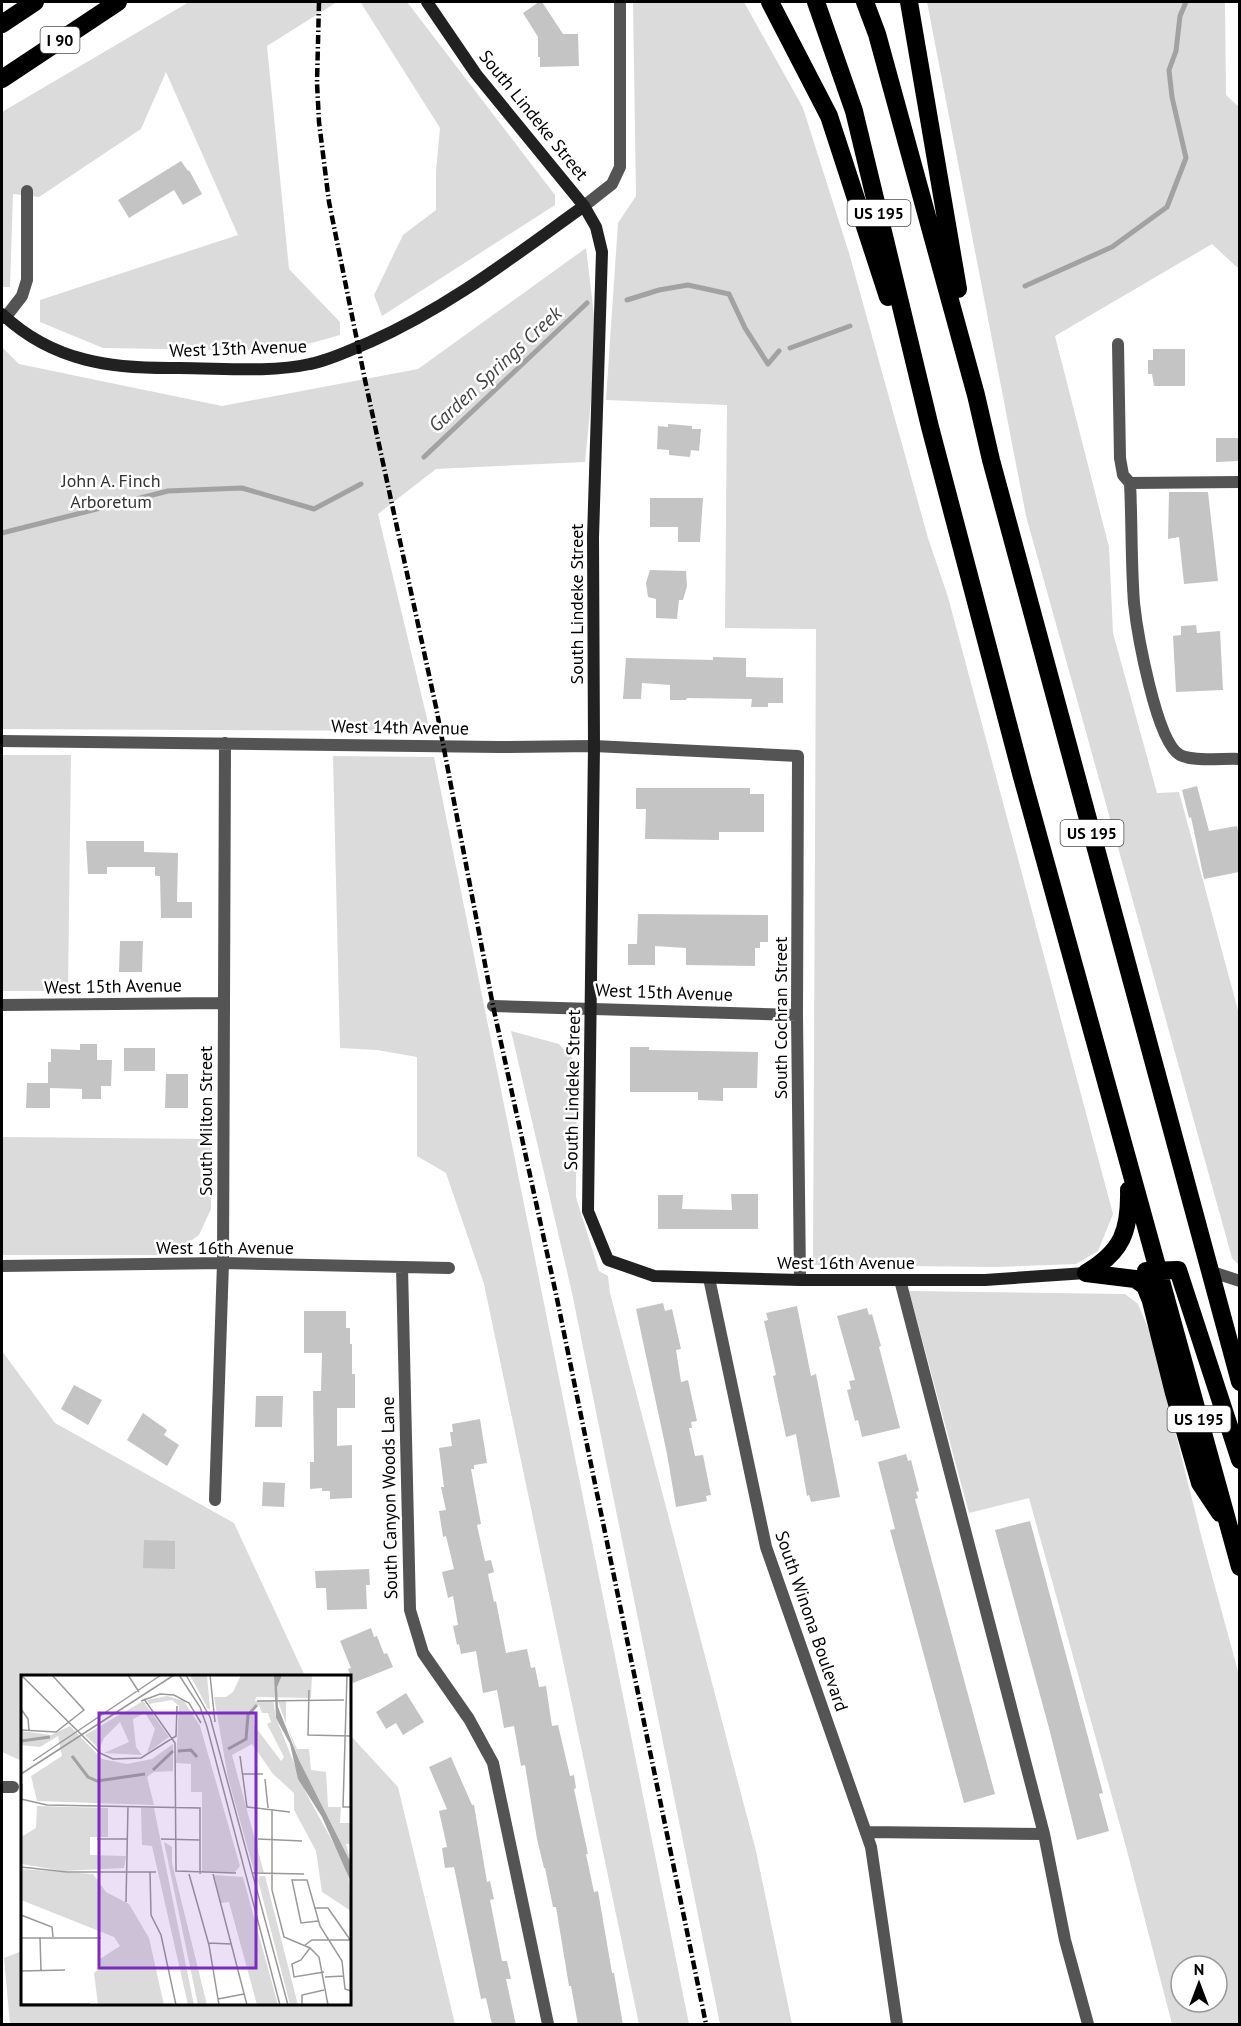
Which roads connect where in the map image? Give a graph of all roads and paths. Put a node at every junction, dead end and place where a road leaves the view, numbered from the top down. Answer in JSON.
{"nodes":[{"id":1,"x":35,"y":2,"type":"edge"},
{"id":2,"x":118,"y":2,"type":"edge"},
{"id":3,"x":427,"y":2,"type":"edge"},
{"id":4,"x":620,"y":2,"type":"edge"},
{"id":5,"x":770,"y":2,"type":"edge"},
{"id":6,"x":816,"y":2,"type":"edge"},
{"id":7,"x":865,"y":2,"type":"edge"},
{"id":8,"x":909,"y":2,"type":"edge"},
{"id":9,"x":2,"y":24,"type":"edge"},
{"id":10,"x":2,"y":79,"type":"edge"},
{"id":11,"x":27,"y":191,"type":"dead end"},
{"id":12,"x":584,"y":206,"type":"junction"},
{"id":13,"x":3,"y":316,"type":"edge"},
{"id":14,"x":1118,"y":344,"type":"dead end"},
{"id":15,"x":976,"y":394,"type":"junction"},
{"id":16,"x":930,"y":427,"type":"junction"},
{"id":17,"x":1239,"y":482,"type":"edge"},
{"id":18,"x":1130,"y":483,"type":"junction"},
{"id":19,"x":2,"y":741,"type":"edge"},
{"id":20,"x":225,"y":743,"type":"junction"},
{"id":21,"x":594,"y":746,"type":"junction"},
{"id":22,"x":798,"y":756,"type":"joint"},
{"id":23,"x":1239,"y":759,"type":"edge"},
{"id":24,"x":224,"y":1003,"type":"junction"},
{"id":25,"x":2,"y":1005,"type":"edge"},
{"id":26,"x":493,"y":1006,"type":"dead end"},
{"id":27,"x":591,"y":1008,"type":"junction"},
{"id":28,"x":797,"y":1015,"type":"junction"},
{"id":29,"x":1129,"y":1169,"type":"junction"},
{"id":30,"x":608,"y":1260,"type":"joint"},
{"id":31,"x":223,"y":1263,"type":"junction"},
{"id":32,"x":2,"y":1266,"type":"edge"},
{"id":33,"x":402,"y":1267,"type":"junction"},
{"id":34,"x":449,"y":1268,"type":"dead end"},
{"id":35,"x":1156,"y":1270,"type":"junction"},
{"id":36,"x":1179,"y":1270,"type":"junction"},
{"id":37,"x":1209,"y":1271,"type":"junction"},
{"id":38,"x":1086,"y":1273,"type":"junction"},
{"id":39,"x":709,"y":1278,"type":"junction"},
{"id":40,"x":800,"y":1280,"type":"junction"},
{"id":41,"x":900,"y":1280,"type":"junction"},
{"id":42,"x":1239,"y":1281,"type":"edge"},
{"id":43,"x":1239,"y":1382,"type":"edge"},
{"id":44,"x":1239,"y":1460,"type":"edge"},
{"id":45,"x":215,"y":1500,"type":"dead end"},
{"id":46,"x":1228,"y":1525,"type":"junction"},
{"id":47,"x":1239,"y":1568,"type":"edge"},
{"id":48,"x":866,"y":1832,"type":"junction"},
{"id":49,"x":1044,"y":1834,"type":"junction"},
{"id":50,"x":548,"y":2025,"type":"edge"},
{"id":51,"x":897,"y":2025,"type":"edge"},
{"id":52,"x":1088,"y":2025,"type":"edge"}],
"edges":[{"from":1,"to":9,"type":"highway","number":"I 90"},
{"from":2,"to":10,"type":"highway","number":"I 90"},
{"from":3,"to":12,"type":"street","name":"South Lindeke Street"},
{"from":4,"to":12,"type":"street"},
{"from":5,"to":16,"type":"highway"},
{"from":6,"to":16,"type":"highway","number":"US 195"},
{"from":7,"to":15,"type":"highway","number":"US 195"},
{"from":8,"to":15,"type":"highway","number":"US 195"},
{"from":11,"to":13,"type":"street"},
{"from":12,"to":13,"type":"street","name":"West 13th Avenue"},
{"from":12,"to":21,"type":"street","name":"South Lindeke Street"},
{"from":14,"to":18,"type":"street"},
{"from":15,"to":37,"type":"highway","number":"US 195"},
{"from":16,"to":29,"type":"highway","number":"US 195"},
{"from":17,"to":18,"type":"street"},
{"from":18,"to":23,"type":"street"},
{"from":19,"to":20,"type":"street","name":"West 14th Avenue"},
{"from":20,"to":21,"type":"street","name":"West 14th Avenue"},
{"from":20,"to":24,"type":"street","name":"South Milton Street"},
{"from":21,"to":22,"type":"street","name":"West 14th Avenue"},
{"from":21,"to":27,"type":"street","name":"South Lindeke Street"},
{"from":22,"to":28,"type":"street","name":"South Cochran Street"},
{"from":24,"to":25,"type":"street","name":"West 15th Avenue"},
{"from":24,"to":31,"type":"street","name":"South Milton Street"},
{"from":26,"to":27,"type":"street","name":"West 15th Avenue"},
{"from":27,"to":28,"type":"street","name":"West 15th Avenue"},
{"from":27,"to":30,"type":"street","name":"South Lindeke Street"},
{"from":28,"to":40,"type":"street","name":"South Cochran Street"},
{"from":29,"to":35,"type":"highway","number":"US 195"},
{"from":29,"to":38,"type":"highway"},
{"from":30,"to":39,"type":"street","name":"West 16th Avenue"},
{"from":31,"to":32,"type":"street","name":"West 16th Avenue"},
{"from":31,"to":33,"type":"street","name":"West 16th Avenue"},
{"from":31,"to":45,"type":"street","name":"South Milton Street"},
{"from":33,"to":34,"type":"street","name":"West 16th Avenue"},
{"from":33,"to":50,"type":"street","name":"South Canyon Woods Lane"},
{"from":35,"to":36,"type":"highway"},
{"from":35,"to":38,"type":"highway"},
{"from":35,"to":46,"type":"highway","number":"US 195"},
{"from":36,"to":37,"type":"highway"},
{"from":36,"to":44,"type":"highway"},
{"from":37,"to":42,"type":"street"},
{"from":37,"to":43,"type":"highway","number":"US 195"},
{"from":38,"to":41,"type":"street","name":"West 16th Avenue"},
{"from":38,"to":46,"type":"highway"},
{"from":39,"to":40,"type":"street","name":"West 16th Avenue"},
{"from":39,"to":48,"type":"street","name":"South Winona Boulevard"},
{"from":40,"to":41,"type":"street","name":"West 16th Avenue"},
{"from":41,"to":49,"type":"street"},
{"from":46,"to":47,"type":"highway","number":"US 195"},
{"from":48,"to":49,"type":"street"},
{"from":48,"to":51,"type":"street","name":"South Winona Boulevard"},
{"from":49,"to":52,"type":"street"}]}
